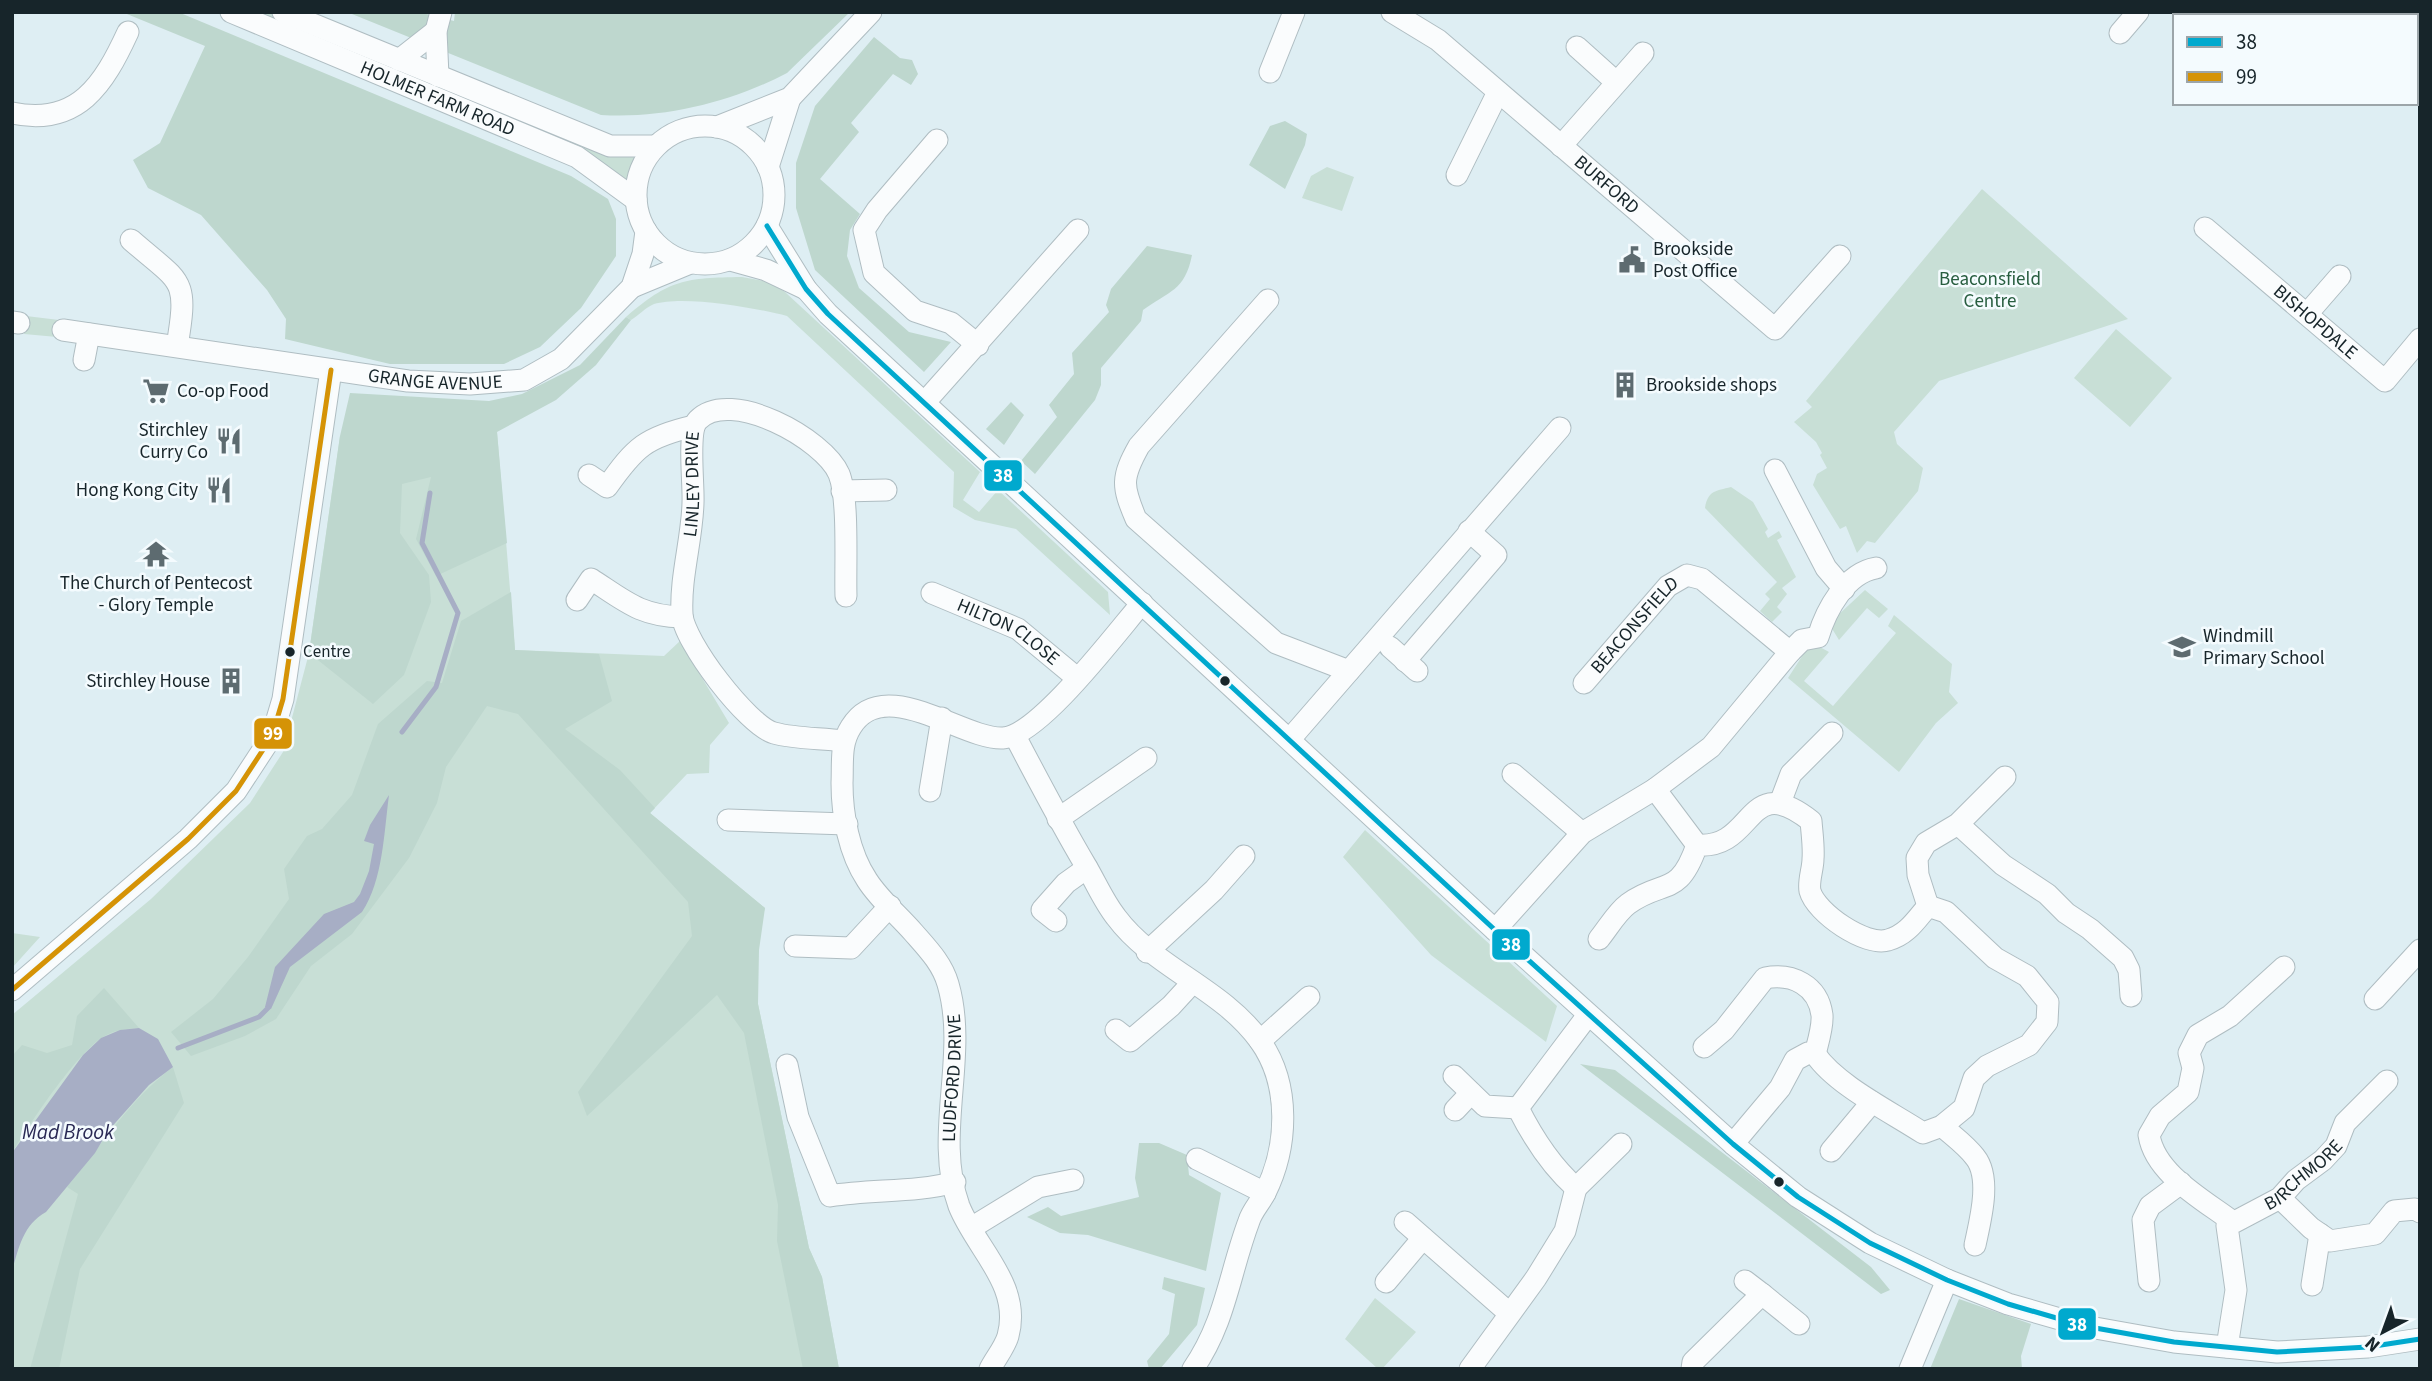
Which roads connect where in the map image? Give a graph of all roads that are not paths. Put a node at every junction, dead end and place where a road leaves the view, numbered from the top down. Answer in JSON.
{"nodes":[{"id":1,"x":232,"y":12,"type":"edge"},
{"id":2,"x":283,"y":12,"type":"edge"},
{"id":3,"x":871,"y":12,"type":"edge"},
{"id":4,"x":1294,"y":12,"type":"edge"},
{"id":5,"x":2138,"y":12,"type":"edge"},
{"id":6,"x":1402,"y":14,"type":"edge"},
{"id":7,"x":439,"y":22,"type":"edge"},
{"id":8,"x":128,"y":32,"type":"dead end"},
{"id":9,"x":2120,"y":33,"type":"dead end"},
{"id":10,"x":1577,"y":47,"type":"dead end"},
{"id":11,"x":1643,"y":53,"type":"dead end"},
{"id":12,"x":399,"y":60,"type":"junction"},
{"id":13,"x":1270,"y":72,"type":"dead end"},
{"id":14,"x":438,"y":76,"type":"junction"},
{"id":15,"x":1616,"y":82,"type":"junction"},
{"id":16,"x":1498,"y":92,"type":"junction"},
{"id":17,"x":790,"y":98,"type":"junction"},
{"id":18,"x":12,"y":113,"type":"edge"},
{"id":19,"x":717,"y":127,"type":"junction"},
{"id":20,"x":937,"y":140,"type":"dead end"},
{"id":21,"x":655,"y":146,"type":"junction"},
{"id":22,"x":1561,"y":146,"type":"junction"},
{"id":23,"x":768,"y":167,"type":"junction"},
{"id":24,"x":1457,"y":175,"type":"dead end"},
{"id":25,"x":636,"y":200,"type":"junction"},
{"id":26,"x":767,"y":226,"type":"junction"},
{"id":27,"x":2205,"y":228,"type":"dead end"},
{"id":28,"x":1078,"y":230,"type":"dead end"},
{"id":29,"x":646,"y":231,"type":"junction"},
{"id":30,"x":131,"y":240,"type":"dead end"},
{"id":31,"x":1840,"y":256,"type":"dead end"},
{"id":32,"x":730,"y":260,"type":"junction"},
{"id":33,"x":690,"y":263,"type":"junction"},
{"id":34,"x":2340,"y":276,"type":"dead end"},
{"id":35,"x":632,"y":286,"type":"junction"},
{"id":36,"x":806,"y":289,"type":"junction"},
{"id":37,"x":1268,"y":300,"type":"dead end"},
{"id":38,"x":2306,"y":314,"type":"junction"},
{"id":39,"x":63,"y":330,"type":"dead end"},
{"id":40,"x":89,"y":334,"type":"junction"},
{"id":41,"x":2420,"y":339,"type":"edge"},
{"id":42,"x":978,"y":345,"type":"junction"},
{"id":43,"x":177,"y":346,"type":"junction"},
{"id":44,"x":85,"y":360,"type":"dead end"},
{"id":45,"x":331,"y":370,"type":"junction"},
{"id":46,"x":925,"y":402,"type":"junction"},
{"id":47,"x":694,"y":426,"type":"junction"},
{"id":48,"x":1560,"y":428,"type":"dead end"},
{"id":49,"x":1775,"y":470,"type":"dead end"},
{"id":50,"x":589,"y":475,"type":"dead end"},
{"id":51,"x":886,"y":490,"type":"dead end"},
{"id":52,"x":842,"y":491,"type":"junction"},
{"id":53,"x":1469,"y":531,"type":"junction"},
{"id":54,"x":1876,"y":568,"type":"dead end"},
{"id":55,"x":1844,"y":589,"type":"junction"},
{"id":56,"x":932,"y":593,"type":"dead end"},
{"id":57,"x":846,"y":596,"type":"dead end"},
{"id":58,"x":577,"y":600,"type":"dead end"},
{"id":59,"x":1142,"y":603,"type":"junction"},
{"id":60,"x":682,"y":617,"type":"junction"},
{"id":61,"x":1790,"y":652,"type":"junction"},
{"id":62,"x":1404,"y":660,"type":"dead end"},
{"id":63,"x":1349,"y":671,"type":"junction"},
{"id":64,"x":1077,"y":678,"type":"junction"},
{"id":65,"x":1584,"y":683,"type":"dead end"},
{"id":66,"x":942,"y":718,"type":"junction"},
{"id":67,"x":1832,"y":733,"type":"dead end"},
{"id":68,"x":1015,"y":736,"type":"junction"},
{"id":69,"x":1290,"y":739,"type":"junction"},
{"id":70,"x":843,"y":741,"type":"junction"},
{"id":71,"x":1146,"y":758,"type":"dead end"},
{"id":72,"x":1513,"y":774,"type":"dead end"},
{"id":73,"x":2005,"y":777,"type":"dead end"},
{"id":74,"x":1655,"y":789,"type":"junction"},
{"id":75,"x":930,"y":790,"type":"dead end"},
{"id":76,"x":1780,"y":803,"type":"junction"},
{"id":77,"x":1059,"y":819,"type":"junction"},
{"id":78,"x":728,"y":820,"type":"dead end"},
{"id":79,"x":847,"y":824,"type":"junction"},
{"id":80,"x":1958,"y":824,"type":"junction"},
{"id":81,"x":1582,"y":834,"type":"junction"},
{"id":82,"x":1697,"y":845,"type":"junction"},
{"id":83,"x":1244,"y":856,"type":"dead end"},
{"id":84,"x":1087,"y":868,"type":"junction"},
{"id":85,"x":890,"y":906,"type":"junction"},
{"id":86,"x":1928,"y":906,"type":"junction"},
{"id":87,"x":1043,"y":918,"type":"dead end"},
{"id":88,"x":1496,"y":930,"type":"junction"},
{"id":89,"x":1599,"y":939,"type":"dead end"},
{"id":90,"x":795,"y":946,"type":"dead end"},
{"id":91,"x":2420,"y":950,"type":"edge"},
{"id":92,"x":1147,"y":952,"type":"junction"},
{"id":93,"x":2284,"y":967,"type":"dead end"},
{"id":94,"x":1193,"y":982,"type":"junction"},
{"id":95,"x":12,"y":990,"type":"edge"},
{"id":96,"x":1311,"y":995,"type":"dead end"},
{"id":97,"x":2131,"y":996,"type":"dead end"},
{"id":98,"x":2375,"y":999,"type":"dead end"},
{"id":99,"x":1588,"y":1015,"type":"junction"},
{"id":100,"x":1259,"y":1041,"type":"junction"},
{"id":101,"x":1126,"y":1042,"type":"dead end"},
{"id":102,"x":1703,"y":1047,"type":"dead end"},
{"id":103,"x":1815,"y":1054,"type":"junction"},
{"id":104,"x":787,"y":1065,"type":"dead end"},
{"id":105,"x":1454,"y":1076,"type":"dead end"},
{"id":106,"x":2387,"y":1081,"type":"dead end"},
{"id":107,"x":1471,"y":1093,"type":"junction"},
{"id":108,"x":1872,"y":1102,"type":"junction"},
{"id":109,"x":1518,"y":1108,"type":"junction"},
{"id":110,"x":1455,"y":1110,"type":"dead end"},
{"id":111,"x":1942,"y":1126,"type":"junction"},
{"id":112,"x":1621,"y":1144,"type":"dead end"},
{"id":113,"x":1733,"y":1144,"type":"junction"},
{"id":114,"x":1830,"y":1152,"type":"dead end"},
{"id":115,"x":1197,"y":1159,"type":"dead end"},
{"id":116,"x":1073,"y":1180,"type":"dead end"},
{"id":117,"x":955,"y":1182,"type":"junction"},
{"id":118,"x":2181,"y":1183,"type":"junction"},
{"id":119,"x":1576,"y":1188,"type":"junction"},
{"id":120,"x":1265,"y":1193,"type":"junction"},
{"id":121,"x":2280,"y":1198,"type":"junction"},
{"id":122,"x":2420,"y":1212,"type":"edge"},
{"id":123,"x":1405,"y":1222,"type":"dead end"},
{"id":124,"x":2233,"y":1222,"type":"junction"},
{"id":125,"x":971,"y":1228,"type":"junction"},
{"id":126,"x":2320,"y":1234,"type":"junction"},
{"id":127,"x":1423,"y":1238,"type":"junction"},
{"id":128,"x":1975,"y":1245,"type":"dead end"},
{"id":129,"x":1947,"y":1280,"type":"junction"},
{"id":130,"x":2149,"y":1281,"type":"dead end"},
{"id":131,"x":1386,"y":1282,"type":"dead end"},
{"id":132,"x":2312,"y":1285,"type":"dead end"},
{"id":133,"x":1509,"y":1313,"type":"junction"},
{"id":134,"x":1799,"y":1324,"type":"dead end"},
{"id":135,"x":2420,"y":1339,"type":"edge"},
{"id":136,"x":2227,"y":1347,"type":"junction"},
{"id":137,"x":989,"y":1369,"type":"edge"},
{"id":138,"x":1193,"y":1369,"type":"edge"},
{"id":139,"x":1470,"y":1369,"type":"edge"},
{"id":140,"x":1692,"y":1369,"type":"edge"},
{"id":141,"x":1910,"y":1369,"type":"edge"}],
"edges":[{"from":1,"to":25,"type":"street","name":"HOLMER FARM ROAD"},
{"from":2,"to":12,"type":"street","name":"HOLMER FARM ROAD"},
{"from":3,"to":17,"type":"street"},
{"from":4,"to":13,"type":"street"},
{"from":5,"to":9,"type":"street"},
{"from":6,"to":16,"type":"street","name":"BURFORD"},
{"from":7,"to":12,"type":"street"},
{"from":7,"to":14,"type":"street"},
{"from":8,"to":18,"type":"street"},
{"from":10,"to":15,"type":"street"},
{"from":11,"to":15,"type":"street"},
{"from":12,"to":14,"type":"street","name":"HOLMER FARM ROAD"},
{"from":14,"to":21,"type":"street","name":"HOLMER FARM ROAD"},
{"from":15,"to":22,"type":"street"},
{"from":16,"to":22,"type":"street","name":"BURFORD"},
{"from":16,"to":24,"type":"street"},
{"from":17,"to":19,"type":"street"},
{"from":17,"to":23,"type":"street"},
{"from":19,"to":21,"type":"street"},
{"from":19,"to":23,"type":"street"},
{"from":20,"to":42,"type":"street"},
{"from":21,"to":25,"type":"street"},
{"from":22,"to":31,"type":"street","name":"BURFORD"},
{"from":23,"to":26,"type":"street"},
{"from":25,"to":29,"type":"street"},
{"from":26,"to":32,"type":"street"},
{"from":26,"to":36,"type":"street"},
{"from":27,"to":38,"type":"street","name":"BISHOPDALE"},
{"from":28,"to":42,"type":"street"},
{"from":29,"to":33,"type":"street"},
{"from":29,"to":35,"type":"street","name":"GRANGE AVENUE"},
{"from":30,"to":43,"type":"street"},
{"from":32,"to":33,"type":"street"},
{"from":32,"to":36,"type":"street"},
{"from":33,"to":35,"type":"street","name":"GRANGE AVENUE"},
{"from":34,"to":38,"type":"street"},
{"from":35,"to":45,"type":"street","name":"GRANGE AVENUE"},
{"from":36,"to":46,"type":"street"},
{"from":37,"to":63,"type":"street"},
{"from":38,"to":41,"type":"street","name":"BISHOPDALE"},
{"from":39,"to":40,"type":"street","name":"GRANGE AVENUE"},
{"from":40,"to":43,"type":"street","name":"GRANGE AVENUE"},
{"from":40,"to":44,"type":"street"},
{"from":42,"to":46,"type":"street"},
{"from":43,"to":45,"type":"street","name":"GRANGE AVENUE"},
{"from":45,"to":95,"type":"street"},
{"from":46,"to":59,"type":"street"},
{"from":47,"to":50,"type":"street"},
{"from":47,"to":52,"type":"street","name":"LINLEY DRIVE"},
{"from":47,"to":60,"type":"street","name":"LINLEY DRIVE"},
{"from":48,"to":53,"type":"street"},
{"from":49,"to":55,"type":"street"},
{"from":51,"to":52,"type":"street"},
{"from":52,"to":57,"type":"street","name":"LINLEY DRIVE"},
{"from":53,"to":62,"type":"street"},
{"from":53,"to":63,"type":"street"},
{"from":54,"to":55,"type":"street"},
{"from":55,"to":61,"type":"street"},
{"from":56,"to":64,"type":"street","name":"HILTON CLOSE"},
{"from":58,"to":60,"type":"street"},
{"from":59,"to":64,"type":"street"},
{"from":59,"to":69,"type":"street"},
{"from":60,"to":70,"type":"street","name":"LINLEY DRIVE"},
{"from":61,"to":65,"type":"street","name":"BEACONSFIELD"},
{"from":61,"to":74,"type":"street"},
{"from":63,"to":69,"type":"street"},
{"from":64,"to":68,"type":"street"},
{"from":66,"to":68,"type":"street"},
{"from":66,"to":70,"type":"street"},
{"from":66,"to":75,"type":"street"},
{"from":67,"to":76,"type":"street"},
{"from":68,"to":77,"type":"street"},
{"from":69,"to":88,"type":"street"},
{"from":70,"to":79,"type":"street","name":"LUDFORD DRIVE"},
{"from":71,"to":77,"type":"street"},
{"from":72,"to":81,"type":"street"},
{"from":73,"to":80,"type":"street"},
{"from":74,"to":81,"type":"street"},
{"from":74,"to":82,"type":"street"},
{"from":76,"to":82,"type":"street"},
{"from":76,"to":86,"type":"street"},
{"from":77,"to":84,"type":"street"},
{"from":78,"to":79,"type":"street"},
{"from":79,"to":85,"type":"street","name":"LUDFORD DRIVE"},
{"from":80,"to":86,"type":"street"},
{"from":80,"to":97,"type":"street"},
{"from":81,"to":88,"type":"street"},
{"from":82,"to":89,"type":"street"},
{"from":83,"to":92,"type":"street"},
{"from":84,"to":87,"type":"street"},
{"from":84,"to":92,"type":"street"},
{"from":85,"to":90,"type":"street"},
{"from":85,"to":117,"type":"street","name":"LUDFORD DRIVE"},
{"from":86,"to":111,"type":"street"},
{"from":88,"to":99,"type":"street"},
{"from":91,"to":98,"type":"street"},
{"from":92,"to":94,"type":"street"},
{"from":93,"to":118,"type":"street"},
{"from":94,"to":100,"type":"street"},
{"from":94,"to":101,"type":"street"},
{"from":96,"to":100,"type":"street"},
{"from":99,"to":109,"type":"street"},
{"from":99,"to":113,"type":"street"},
{"from":100,"to":120,"type":"street"},
{"from":102,"to":103,"type":"street"},
{"from":103,"to":108,"type":"street"},
{"from":103,"to":113,"type":"street"},
{"from":104,"to":117,"type":"street"},
{"from":105,"to":107,"type":"street"},
{"from":106,"to":121,"type":"street","name":"BIRCHMORE"},
{"from":107,"to":109,"type":"street"},
{"from":107,"to":110,"type":"street"},
{"from":108,"to":111,"type":"street"},
{"from":108,"to":114,"type":"street"},
{"from":109,"to":119,"type":"street"},
{"from":111,"to":128,"type":"street"},
{"from":112,"to":119,"type":"street"},
{"from":113,"to":129,"type":"street"},
{"from":115,"to":120,"type":"street"},
{"from":116,"to":125,"type":"street"},
{"from":117,"to":125,"type":"street","name":"LUDFORD DRIVE"},
{"from":118,"to":124,"type":"street"},
{"from":118,"to":130,"type":"street"},
{"from":119,"to":133,"type":"street"},
{"from":120,"to":138,"type":"street"},
{"from":121,"to":124,"type":"street","name":"BIRCHMORE"},
{"from":121,"to":126,"type":"street"},
{"from":122,"to":126,"type":"street"},
{"from":123,"to":127,"type":"street"},
{"from":124,"to":136,"type":"street"},
{"from":125,"to":137,"type":"street","name":"LUDFORD DRIVE"},
{"from":126,"to":132,"type":"street"},
{"from":127,"to":131,"type":"street"},
{"from":127,"to":133,"type":"street"},
{"from":129,"to":136,"type":"street"},
{"from":129,"to":141,"type":"street"},
{"from":133,"to":139,"type":"street"},
{"from":134,"to":140,"type":"street"},
{"from":135,"to":136,"type":"street"}]}
